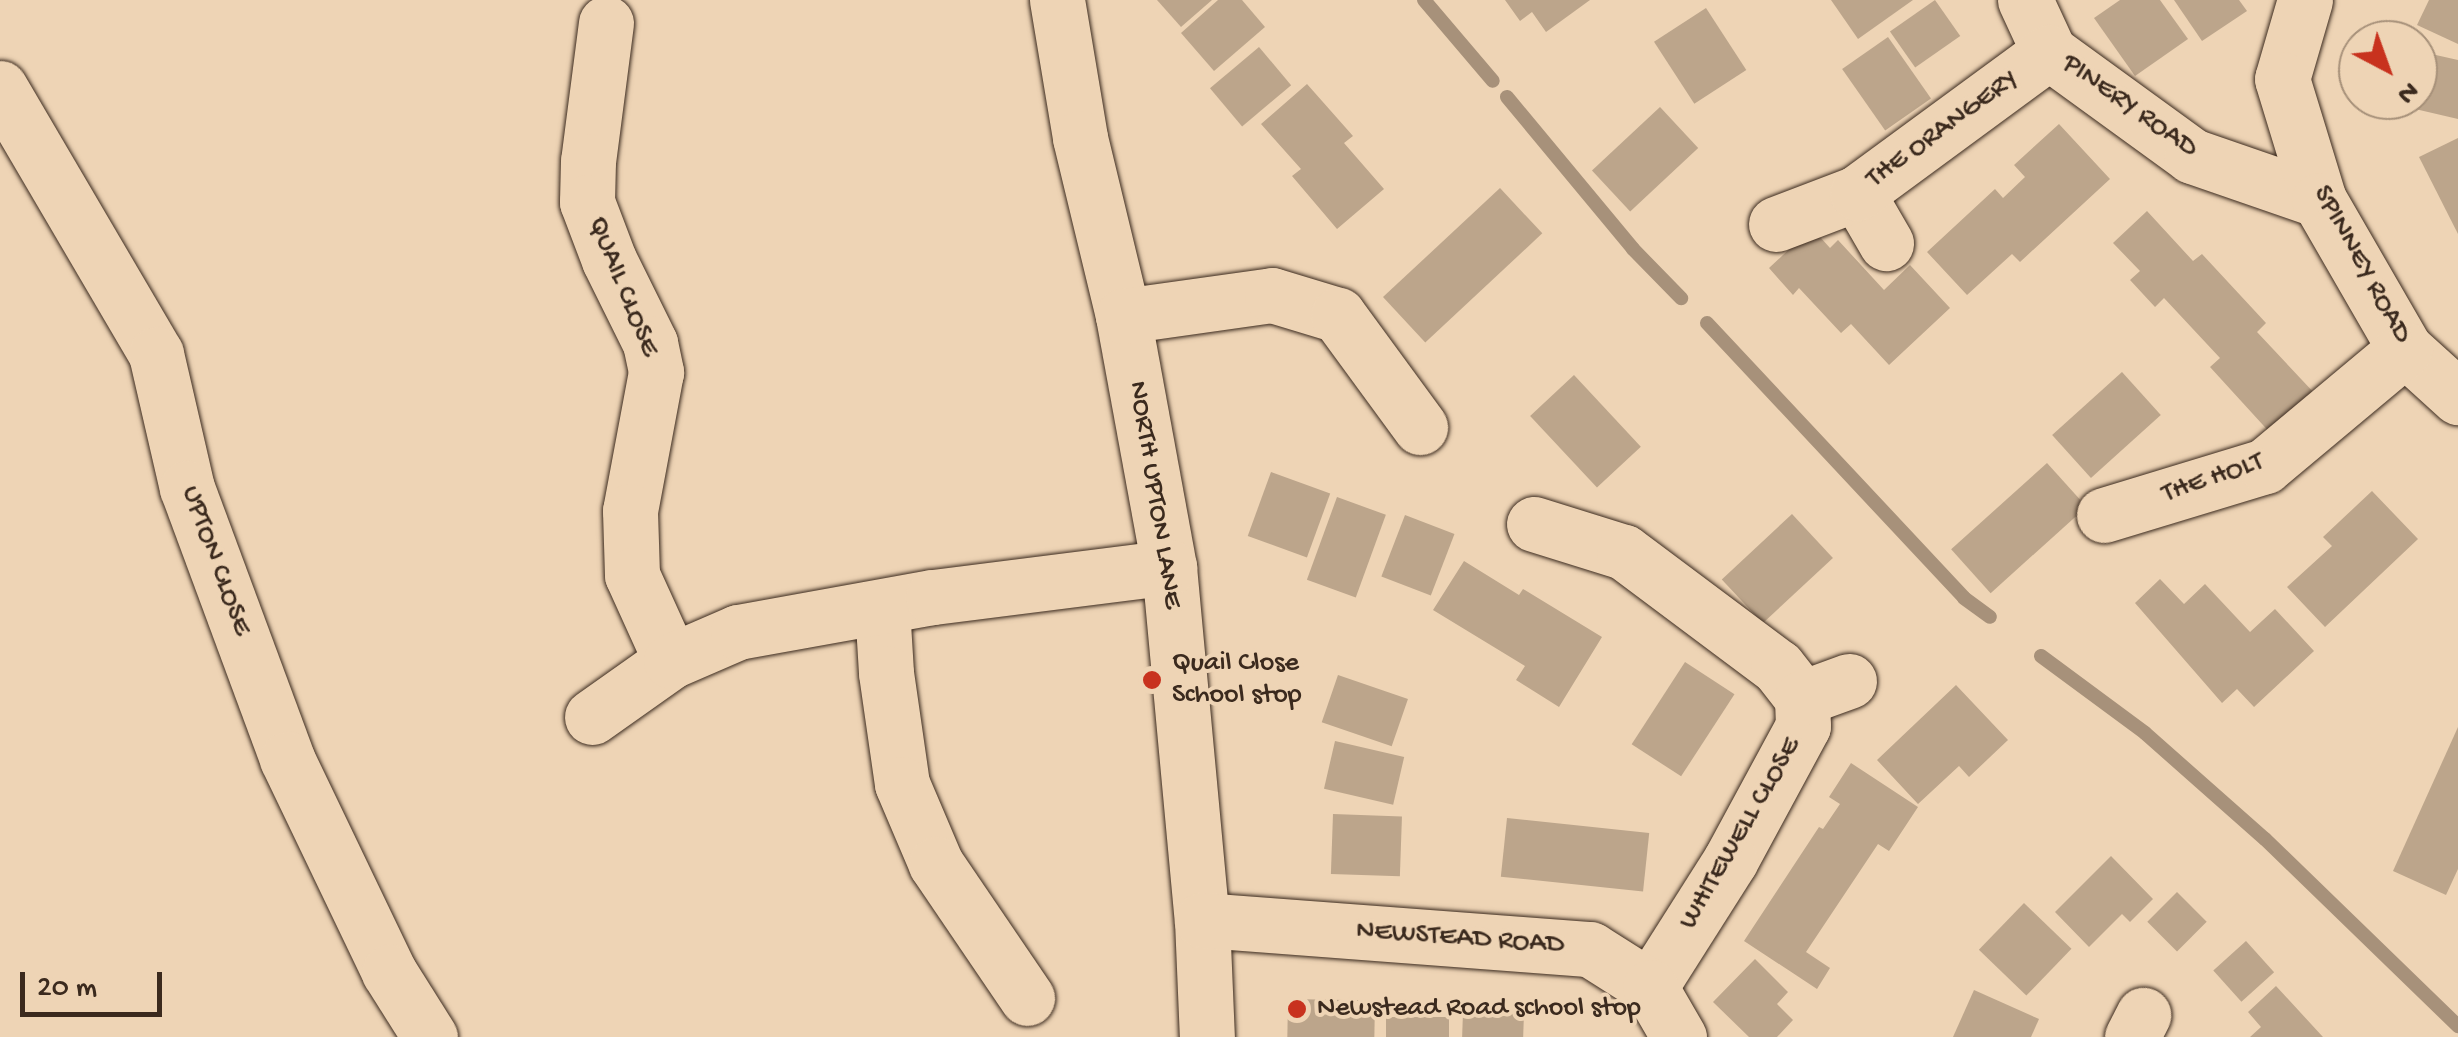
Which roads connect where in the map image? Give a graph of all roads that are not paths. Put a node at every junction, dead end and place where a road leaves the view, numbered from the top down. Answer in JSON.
{"nodes":[{"id":1,"x":1021,"y":0,"type":"edge"},
{"id":2,"x":1057,"y":0,"type":"edge"},
{"id":3,"x":2025,"y":0,"type":"edge"},
{"id":4,"x":2305,"y":0,"type":"edge"},
{"id":5,"x":606,"y":23,"type":"dead end"},
{"id":6,"x":2049,"y":52,"type":"junction"},
{"id":7,"x":0,"y":88,"type":"edge"},
{"id":8,"x":1080,"y":138,"type":"junction"},
{"id":9,"x":1858,"y":193,"type":"junction"},
{"id":10,"x":2319,"y":200,"type":"junction"},
{"id":11,"x":1776,"y":224,"type":"dead end"},
{"id":12,"x":1886,"y":243,"type":"dead end"},
{"id":13,"x":1123,"y":316,"type":"junction"},
{"id":14,"x":2406,"y":349,"type":"junction"},
{"id":15,"x":2458,"y":397,"type":"edge"},
{"id":16,"x":1417,"y":427,"type":"dead end"},
{"id":17,"x":2104,"y":515,"type":"dead end"},
{"id":18,"x":1534,"y":524,"type":"dead end"},
{"id":19,"x":1169,"y":567,"type":"junction"},
{"id":20,"x":882,"y":607,"type":"junction"},
{"id":21,"x":671,"y":661,"type":"junction"},
{"id":22,"x":592,"y":718,"type":"dead end"},
{"id":23,"x":1202,"y":920,"type":"junction"},
{"id":24,"x":1650,"y":987,"type":"junction"},
{"id":25,"x":1027,"y":998,"type":"dead end"},
{"id":26,"x":430,"y":1037,"type":"edge"},
{"id":27,"x":1207,"y":1037,"type":"edge"},
{"id":28,"x":1679,"y":1037,"type":"edge"}],
"edges":[{"from":1,"to":8,"type":"street","name":"NORTH UPTON LANE"},
{"from":2,"to":8,"type":"street","name":"NORTH UPTON LANE"},
{"from":3,"to":6,"type":"street","name":"PINERY ROAD"},
{"from":4,"to":10,"type":"street","name":"SPINNEY ROAD"},
{"from":5,"to":21,"type":"street","name":"QUAIL CLOSE"},
{"from":6,"to":9,"type":"street","name":"THE ORANGERY"},
{"from":6,"to":10,"type":"street","name":"PINERY ROAD"},
{"from":7,"to":26,"type":"street","name":"UPTON CLOSE"},
{"from":8,"to":13,"type":"street","name":"NORTH UPTON LANE"},
{"from":9,"to":11,"type":"street","name":"THE ORANGERY"},
{"from":9,"to":12,"type":"street"},
{"from":10,"to":14,"type":"street","name":"SPINNEY ROAD"},
{"from":13,"to":16,"type":"street"},
{"from":13,"to":19,"type":"street","name":"NORTH UPTON LANE"},
{"from":14,"to":15,"type":"street","name":"SPINNEY ROAD"},
{"from":14,"to":17,"type":"street","name":"THE HOLT"},
{"from":18,"to":24,"type":"street","name":"WHITEWELL CLOSE"},
{"from":19,"to":20,"type":"street"},
{"from":19,"to":23,"type":"street","name":"NORTH UPTON LANE"},
{"from":20,"to":21,"type":"street"},
{"from":20,"to":25,"type":"street"},
{"from":21,"to":22,"type":"street"},
{"from":23,"to":24,"type":"street","name":"NEWSTEAD ROAD"},
{"from":23,"to":27,"type":"street","name":"NORTH UPTON LANE"},
{"from":24,"to":28,"type":"street","name":"NEWSTEAD ROAD"}]}
